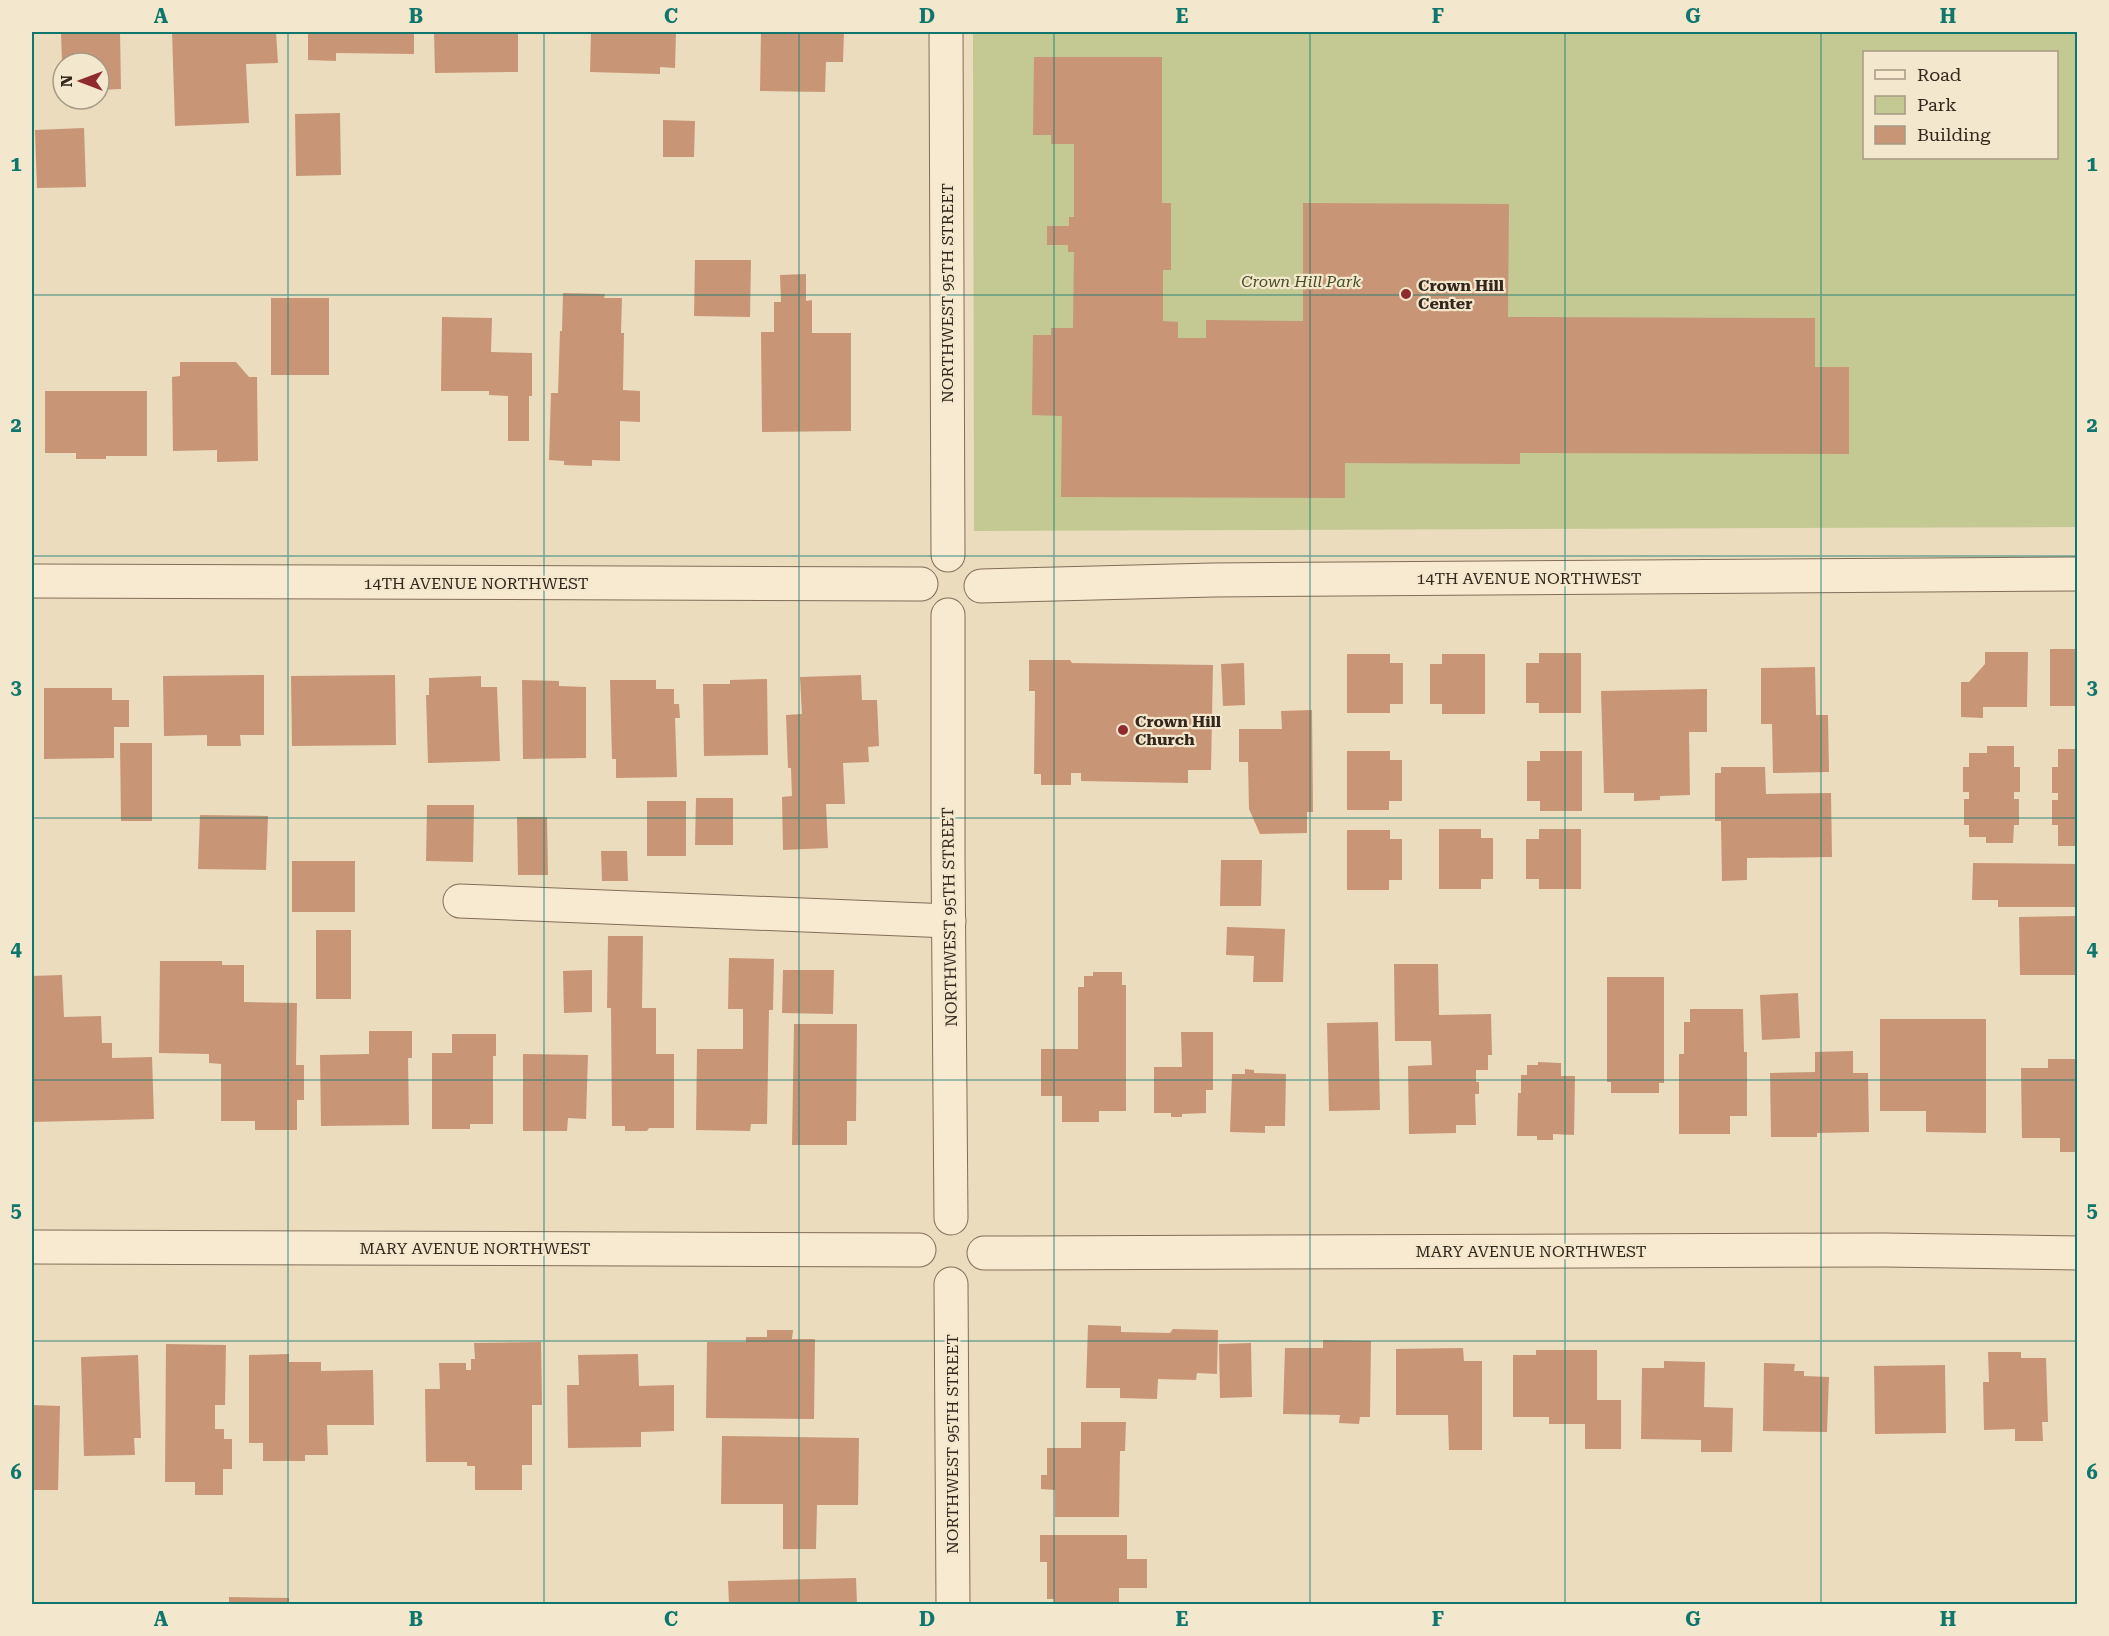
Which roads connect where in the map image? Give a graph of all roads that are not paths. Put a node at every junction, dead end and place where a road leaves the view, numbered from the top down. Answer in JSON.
{"nodes":[{"id":1,"x":946,"y":32,"type":"edge"},
{"id":2,"x":948,"y":555,"type":"junction"},
{"id":3,"x":2078,"y":574,"type":"edge"},
{"id":4,"x":32,"y":581,"type":"edge"},
{"id":5,"x":921,"y":584,"type":"junction"},
{"id":6,"x":981,"y":586,"type":"junction"},
{"id":7,"x":948,"y":615,"type":"junction"},
{"id":8,"x":460,"y":901,"type":"dead end"},
{"id":9,"x":949,"y":921,"type":"junction"},
{"id":10,"x":951,"y":1218,"type":"junction"},
{"id":11,"x":32,"y":1247,"type":"edge"},
{"id":12,"x":919,"y":1250,"type":"junction"},
{"id":13,"x":984,"y":1253,"type":"junction"},
{"id":14,"x":2078,"y":1253,"type":"edge"},
{"id":15,"x":951,"y":1284,"type":"junction"},
{"id":16,"x":953,"y":1605,"type":"edge"}],
"edges":[{"from":1,"to":2,"type":"street","name":"NORTHWEST 95TH STREET"},
{"from":2,"to":5,"type":"street"},
{"from":2,"to":6,"type":"street"},
{"from":3,"to":6,"type":"street","name":"14TH AVENUE NORTHWEST"},
{"from":4,"to":5,"type":"street","name":"14TH AVENUE NORTHWEST"},
{"from":5,"to":7,"type":"street"},
{"from":6,"to":7,"type":"street"},
{"from":7,"to":9,"type":"street","name":"NORTHWEST 95TH STREET"},
{"from":8,"to":9,"type":"street"},
{"from":9,"to":10,"type":"street","name":"NORTHWEST 95TH STREET"},
{"from":10,"to":12,"type":"street"},
{"from":10,"to":13,"type":"street"},
{"from":11,"to":12,"type":"street","name":"MARY AVENUE NORTHWEST"},
{"from":12,"to":15,"type":"street"},
{"from":13,"to":14,"type":"street","name":"MARY AVENUE NORTHWEST"},
{"from":13,"to":15,"type":"street"},
{"from":15,"to":16,"type":"street","name":"NORTHWEST 95TH STREET"}]}
